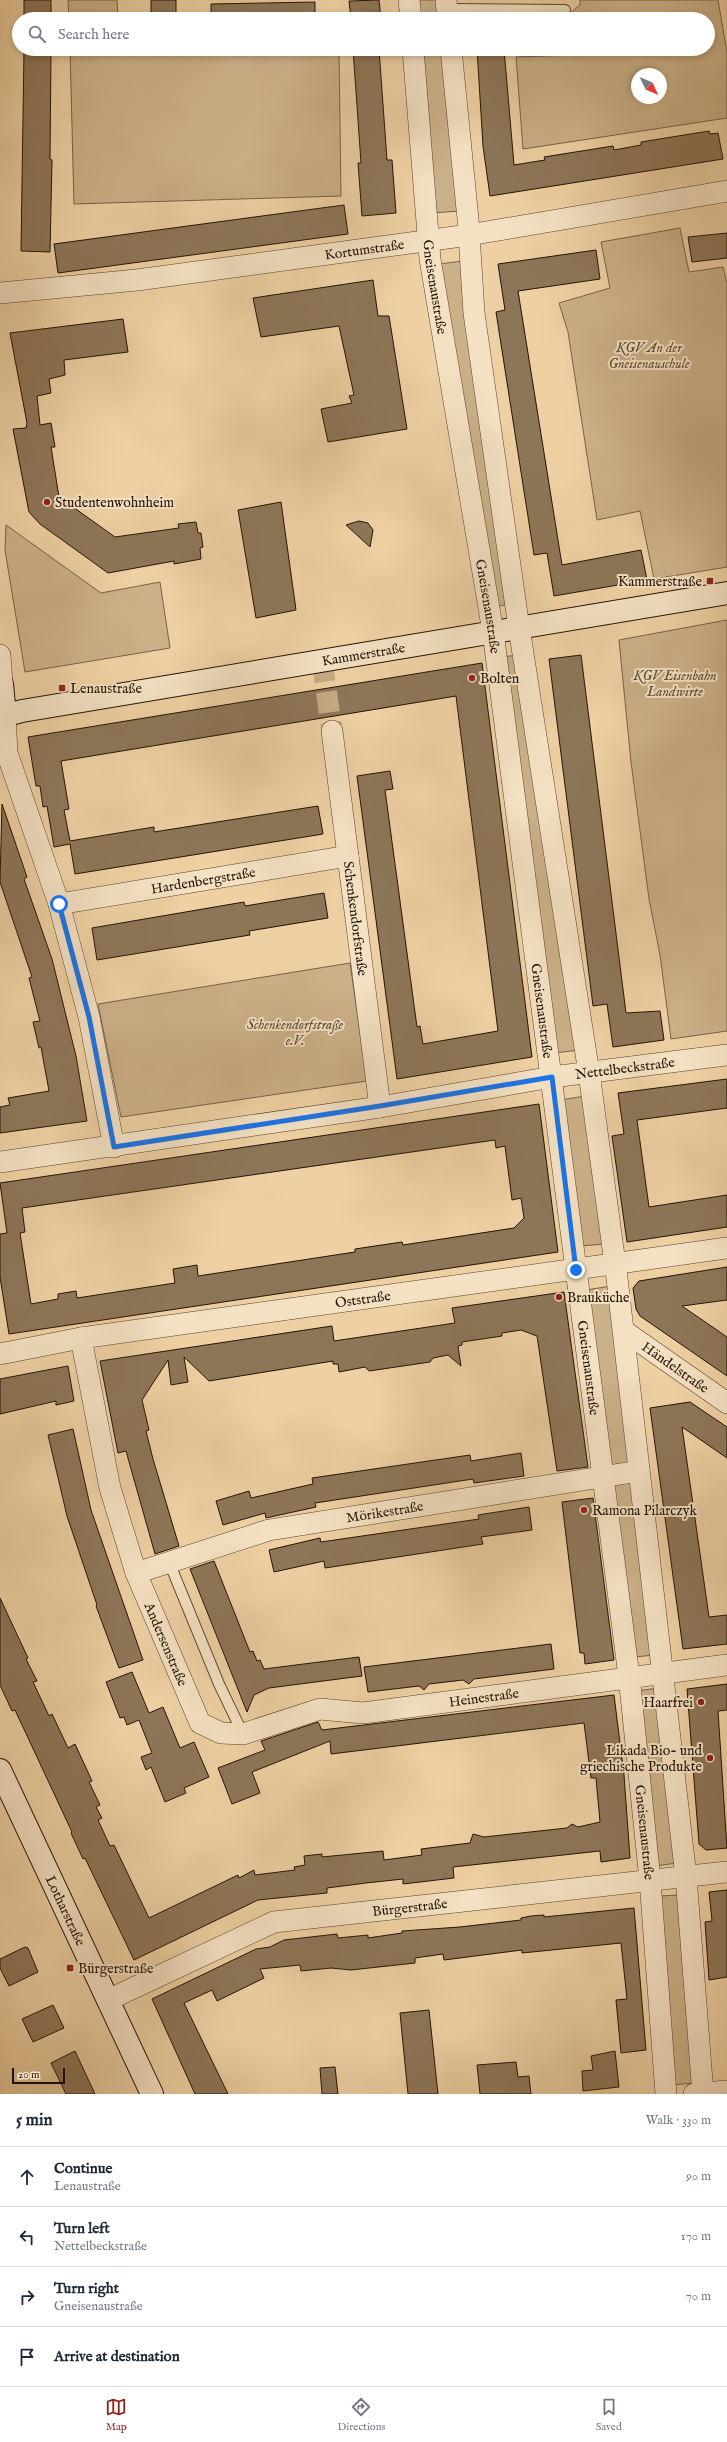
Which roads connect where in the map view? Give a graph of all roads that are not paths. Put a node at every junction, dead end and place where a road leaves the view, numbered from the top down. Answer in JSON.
{"nodes":[{"id":1,"x":409,"y":0,"type":"edge"},
{"id":2,"x":447,"y":9,"type":"edge"},
{"id":3,"x":565,"y":10,"type":"dead end"},
{"id":4,"x":410,"y":12,"type":"edge"},
{"id":5,"x":414,"y":56,"type":"edge"},
{"id":6,"x":452,"y":56,"type":"edge"},
{"id":7,"x":727,"y":191,"type":"edge"},
{"id":8,"x":469,"y":235,"type":"junction"},
{"id":9,"x":428,"y":240,"type":"junction"},
{"id":10,"x":0,"y":293,"type":"edge"},
{"id":11,"x":727,"y":593,"type":"edge"},
{"id":12,"x":519,"y":628,"type":"junction"},
{"id":13,"x":493,"y":632,"type":"junction"},
{"id":14,"x":0,"y":655,"type":"edge"},
{"id":15,"x":1,"y":684,"type":"edge"},
{"id":16,"x":2,"y":716,"type":"edge"},
{"id":17,"x":332,"y":730,"type":"tunnel mouth"},
{"id":18,"x":348,"y":856,"type":"junction"},
{"id":19,"x":59,"y":904,"type":"junction"},
{"id":20,"x":727,"y":1054,"type":"edge"},
{"id":21,"x":589,"y":1073,"type":"junction"},
{"id":22,"x":552,"y":1077,"type":"junction"},
{"id":23,"x":380,"y":1106,"type":"junction"},
{"id":24,"x":114,"y":1147,"type":"junction"},
{"id":25,"x":0,"y":1162,"type":"edge"},
{"id":26,"x":727,"y":1248,"type":"edge"},
{"id":27,"x":616,"y":1264,"type":"junction"},
{"id":28,"x":576,"y":1270,"type":"junction"},
{"id":29,"x":624,"y":1331,"type":"junction"},
{"id":30,"x":81,"y":1338,"type":"junction"},
{"id":31,"x":0,"y":1354,"type":"edge"},
{"id":32,"x":727,"y":1403,"type":"edge"},
{"id":33,"x":639,"y":1471,"type":"junction"},
{"id":34,"x":603,"y":1476,"type":"junction"},
{"id":35,"x":169,"y":1562,"type":"junction"},
{"id":36,"x":136,"y":1573,"type":"junction"},
{"id":37,"x":727,"y":1665,"type":"edge"},
{"id":38,"x":664,"y":1673,"type":"junction"},
{"id":39,"x":629,"y":1676,"type":"junction"},
{"id":40,"x":244,"y":1734,"type":"junction"},
{"id":41,"x":0,"y":1770,"type":"edge"},
{"id":42,"x":727,"y":1872,"type":"edge"},
{"id":43,"x":686,"y":1877,"type":"junction"},
{"id":44,"x":650,"y":1880,"type":"junction"},
{"id":45,"x":108,"y":2000,"type":"junction"},
{"id":46,"x":727,"y":2091,"type":"edge"},
{"id":47,"x":152,"y":2094,"type":"edge"},
{"id":48,"x":666,"y":2094,"type":"edge"},
{"id":49,"x":700,"y":2094,"type":"edge"}],
"edges":[{"from":1,"to":4,"type":"street"},
{"from":2,"to":3,"type":"lane"},
{"from":5,"to":9,"type":"street","name":"Gneisenaustraße"},
{"from":6,"to":8,"type":"street","name":"Gneisenaustraße"},
{"from":7,"to":8,"type":"street","name":"Kortumstraße"},
{"from":8,"to":9,"type":"street","name":"Kortumstraße"},
{"from":8,"to":12,"type":"street","name":"Gneisenaustraße"},
{"from":9,"to":10,"type":"street","name":"Kortumstraße"},
{"from":9,"to":13,"type":"street","name":"Gneisenaustraße"},
{"from":11,"to":12,"type":"street","name":"Kammerstraße"},
{"from":12,"to":13,"type":"street","name":"Kammerstraße"},
{"from":12,"to":21,"type":"street","name":"Gneisenaustraße"},
{"from":13,"to":16,"type":"street","name":"Kammerstraße"},
{"from":13,"to":22,"type":"street","name":"Gneisenaustraße"},
{"from":14,"to":15,"type":"street"},
{"from":15,"to":16,"type":"street"},
{"from":16,"to":19,"type":"street"},
{"from":17,"to":18,"type":"street","name":"Schenkendorfstraße"},
{"from":18,"to":19,"type":"street","name":"Hardenbergstraße"},
{"from":18,"to":23,"type":"street","name":"Schenkendorfstraße"},
{"from":19,"to":24,"type":"street"},
{"from":20,"to":21,"type":"street","name":"Nettelbeckstraße"},
{"from":21,"to":22,"type":"street","name":"Nettelbeckstraße"},
{"from":21,"to":27,"type":"street","name":"Gneisenaustraße"},
{"from":22,"to":23,"type":"street","name":"Nettelbeckstraße"},
{"from":22,"to":28,"type":"street","name":"Gneisenaustraße"},
{"from":23,"to":24,"type":"street","name":"Nettelbeckstraße"},
{"from":24,"to":25,"type":"street","name":"Nettelbeckstraße"},
{"from":26,"to":27,"type":"street","name":"Oststraße"},
{"from":27,"to":28,"type":"street","name":"Oststraße"},
{"from":27,"to":29,"type":"street","name":"Gneisenaustraße"},
{"from":28,"to":30,"type":"street","name":"Oststraße"},
{"from":28,"to":34,"type":"street","name":"Gneisenaustraße"},
{"from":29,"to":32,"type":"street","name":"Händelstraße"},
{"from":29,"to":33,"type":"street","name":"Gneisenaustraße"},
{"from":30,"to":31,"type":"street","name":"Oststraße"},
{"from":30,"to":36,"type":"street","name":"Andersenstraße"},
{"from":33,"to":34,"type":"street","name":"Mörikestraße"},
{"from":33,"to":38,"type":"street","name":"Gneisenaustraße"},
{"from":34,"to":35,"type":"street","name":"Mörikestraße"},
{"from":34,"to":39,"type":"street","name":"Gneisenaustraße"},
{"from":35,"to":36,"type":"street","name":"Mörikestraße"},
{"from":35,"to":40,"type":"lane"},
{"from":36,"to":40,"type":"street","name":"Andersenstraße"},
{"from":37,"to":38,"type":"street","name":"Heinestraße"},
{"from":38,"to":39,"type":"street","name":"Heinestraße"},
{"from":38,"to":43,"type":"street","name":"Gneisenaustraße"},
{"from":39,"to":40,"type":"street","name":"Heinestraße"},
{"from":39,"to":44,"type":"street","name":"Gneisenaustraße"},
{"from":41,"to":45,"type":"street","name":"Lotharstraße"},
{"from":42,"to":43,"type":"street","name":"Bürgerstraße"},
{"from":43,"to":44,"type":"street","name":"Bürgerstraße"},
{"from":43,"to":49,"type":"street","name":"Gneisenaustraße"},
{"from":44,"to":45,"type":"street","name":"Bürgerstraße"},
{"from":44,"to":48,"type":"street","name":"Gneisenaustraße"},
{"from":45,"to":47,"type":"street","name":"Lotharstraße"},
{"from":46,"to":49,"type":"street"}]}
